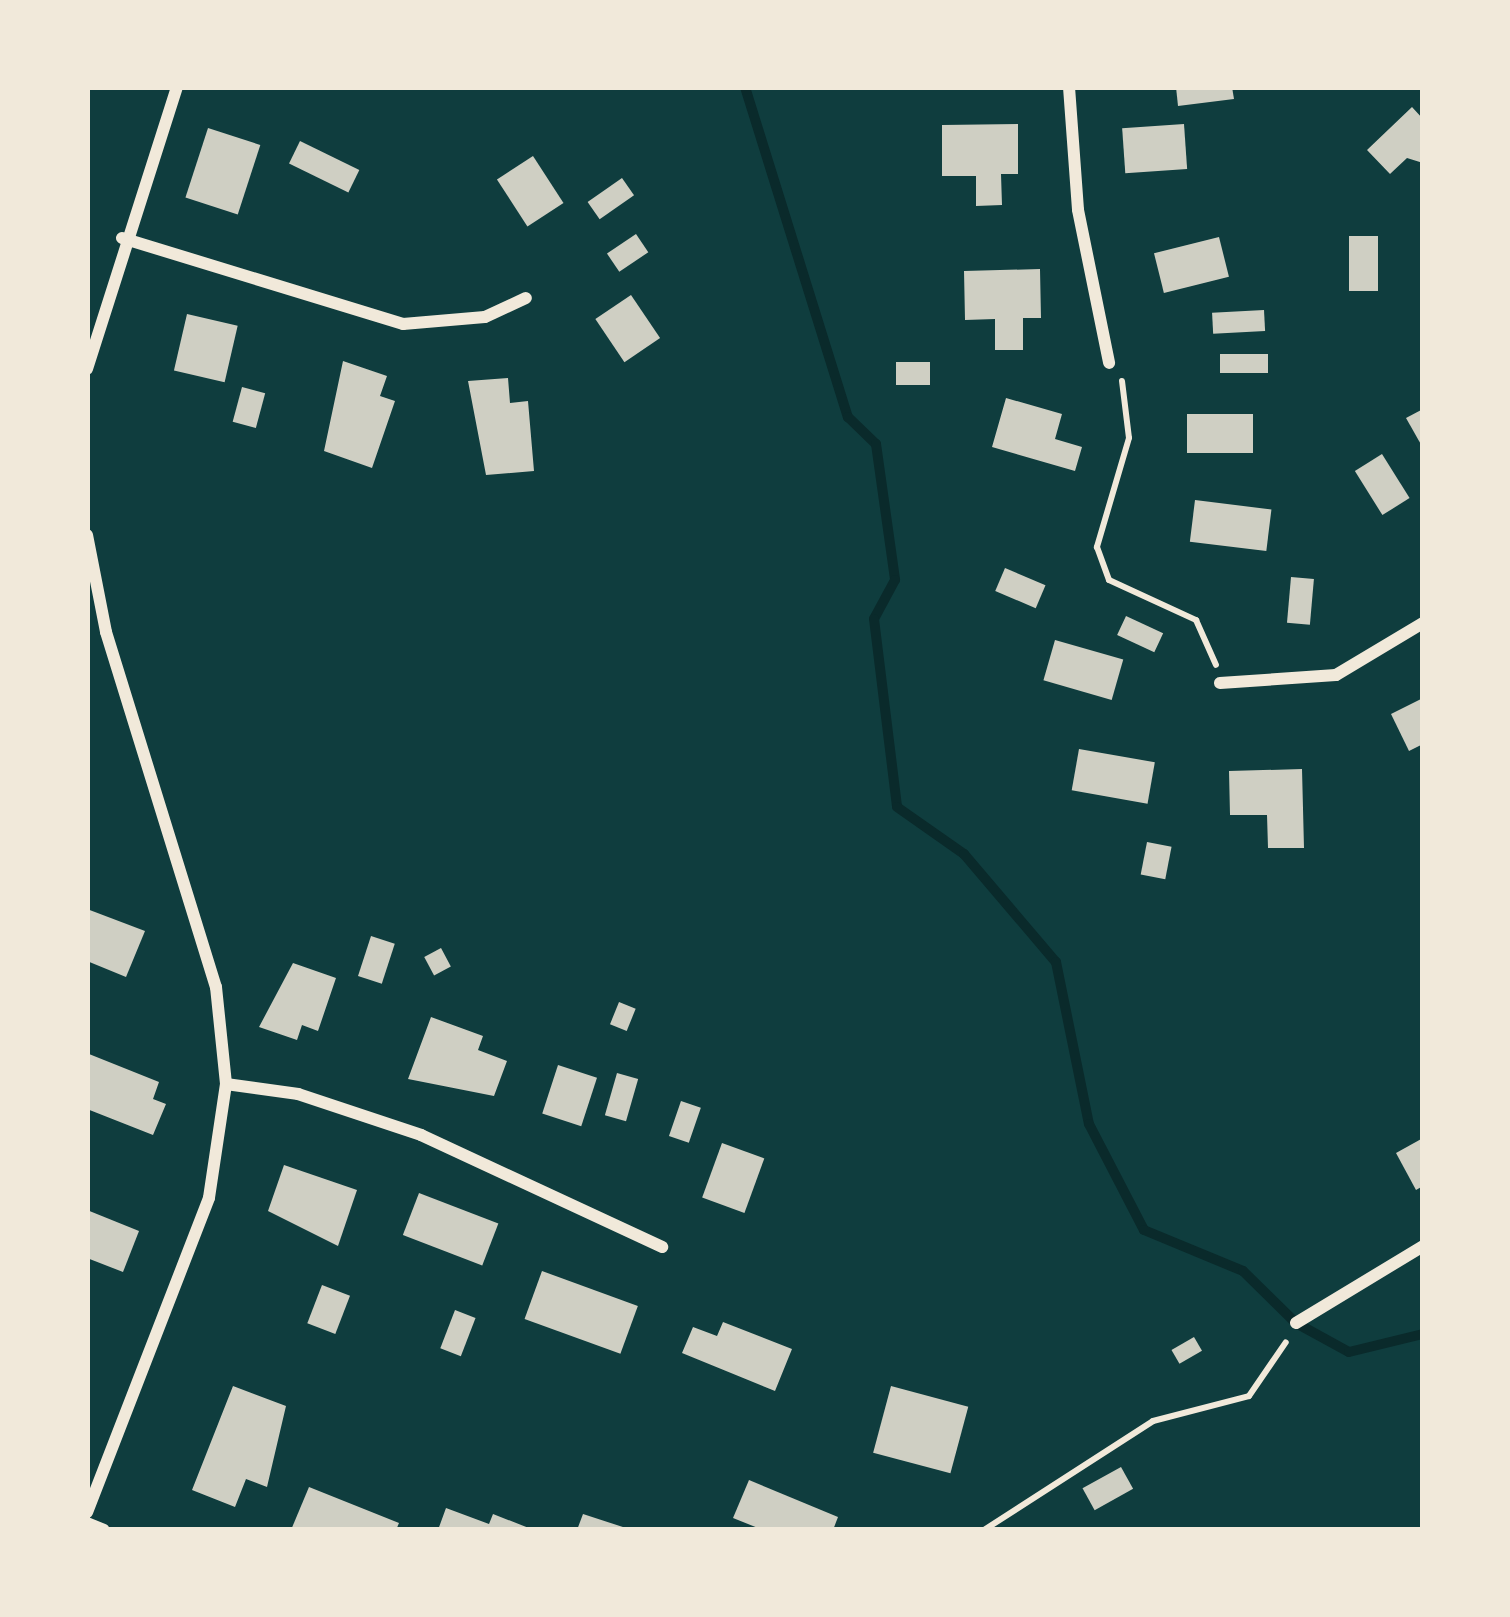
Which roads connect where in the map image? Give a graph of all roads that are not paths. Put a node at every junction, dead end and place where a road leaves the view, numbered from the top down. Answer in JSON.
{"nodes":[{"id":1,"x":177,"y":87,"type":"edge"},
{"id":2,"x":1069,"y":87,"type":"edge"},
{"id":3,"x":122,"y":238,"type":"junction"},
{"id":4,"x":526,"y":298,"type":"dead end"},
{"id":5,"x":1109,"y":363,"type":"road end"},
{"id":6,"x":87,"y":369,"type":"edge"},
{"id":7,"x":87,"y":536,"type":"edge"},
{"id":8,"x":1423,"y":623,"type":"edge"},
{"id":9,"x":1220,"y":683,"type":"road end"},
{"id":10,"x":226,"y":1084,"type":"junction"},
{"id":11,"x":1423,"y":1246,"type":"edge"},
{"id":12,"x":662,"y":1247,"type":"dead end"},
{"id":13,"x":1296,"y":1323,"type":"road end"},
{"id":14,"x":87,"y":1512,"type":"edge"},
{"id":15,"x":87,"y":1523,"type":"edge"},
{"id":16,"x":104,"y":1530,"type":"edge"}],
"edges":[{"from":1,"to":3,"type":"street"},
{"from":2,"to":5,"type":"street"},
{"from":3,"to":4,"type":"street"},
{"from":3,"to":6,"type":"street"},
{"from":7,"to":10,"type":"street"},
{"from":8,"to":9,"type":"street"},
{"from":10,"to":12,"type":"street"},
{"from":10,"to":14,"type":"street"},
{"from":11,"to":13,"type":"street"},
{"from":15,"to":16,"type":"street"}]}
